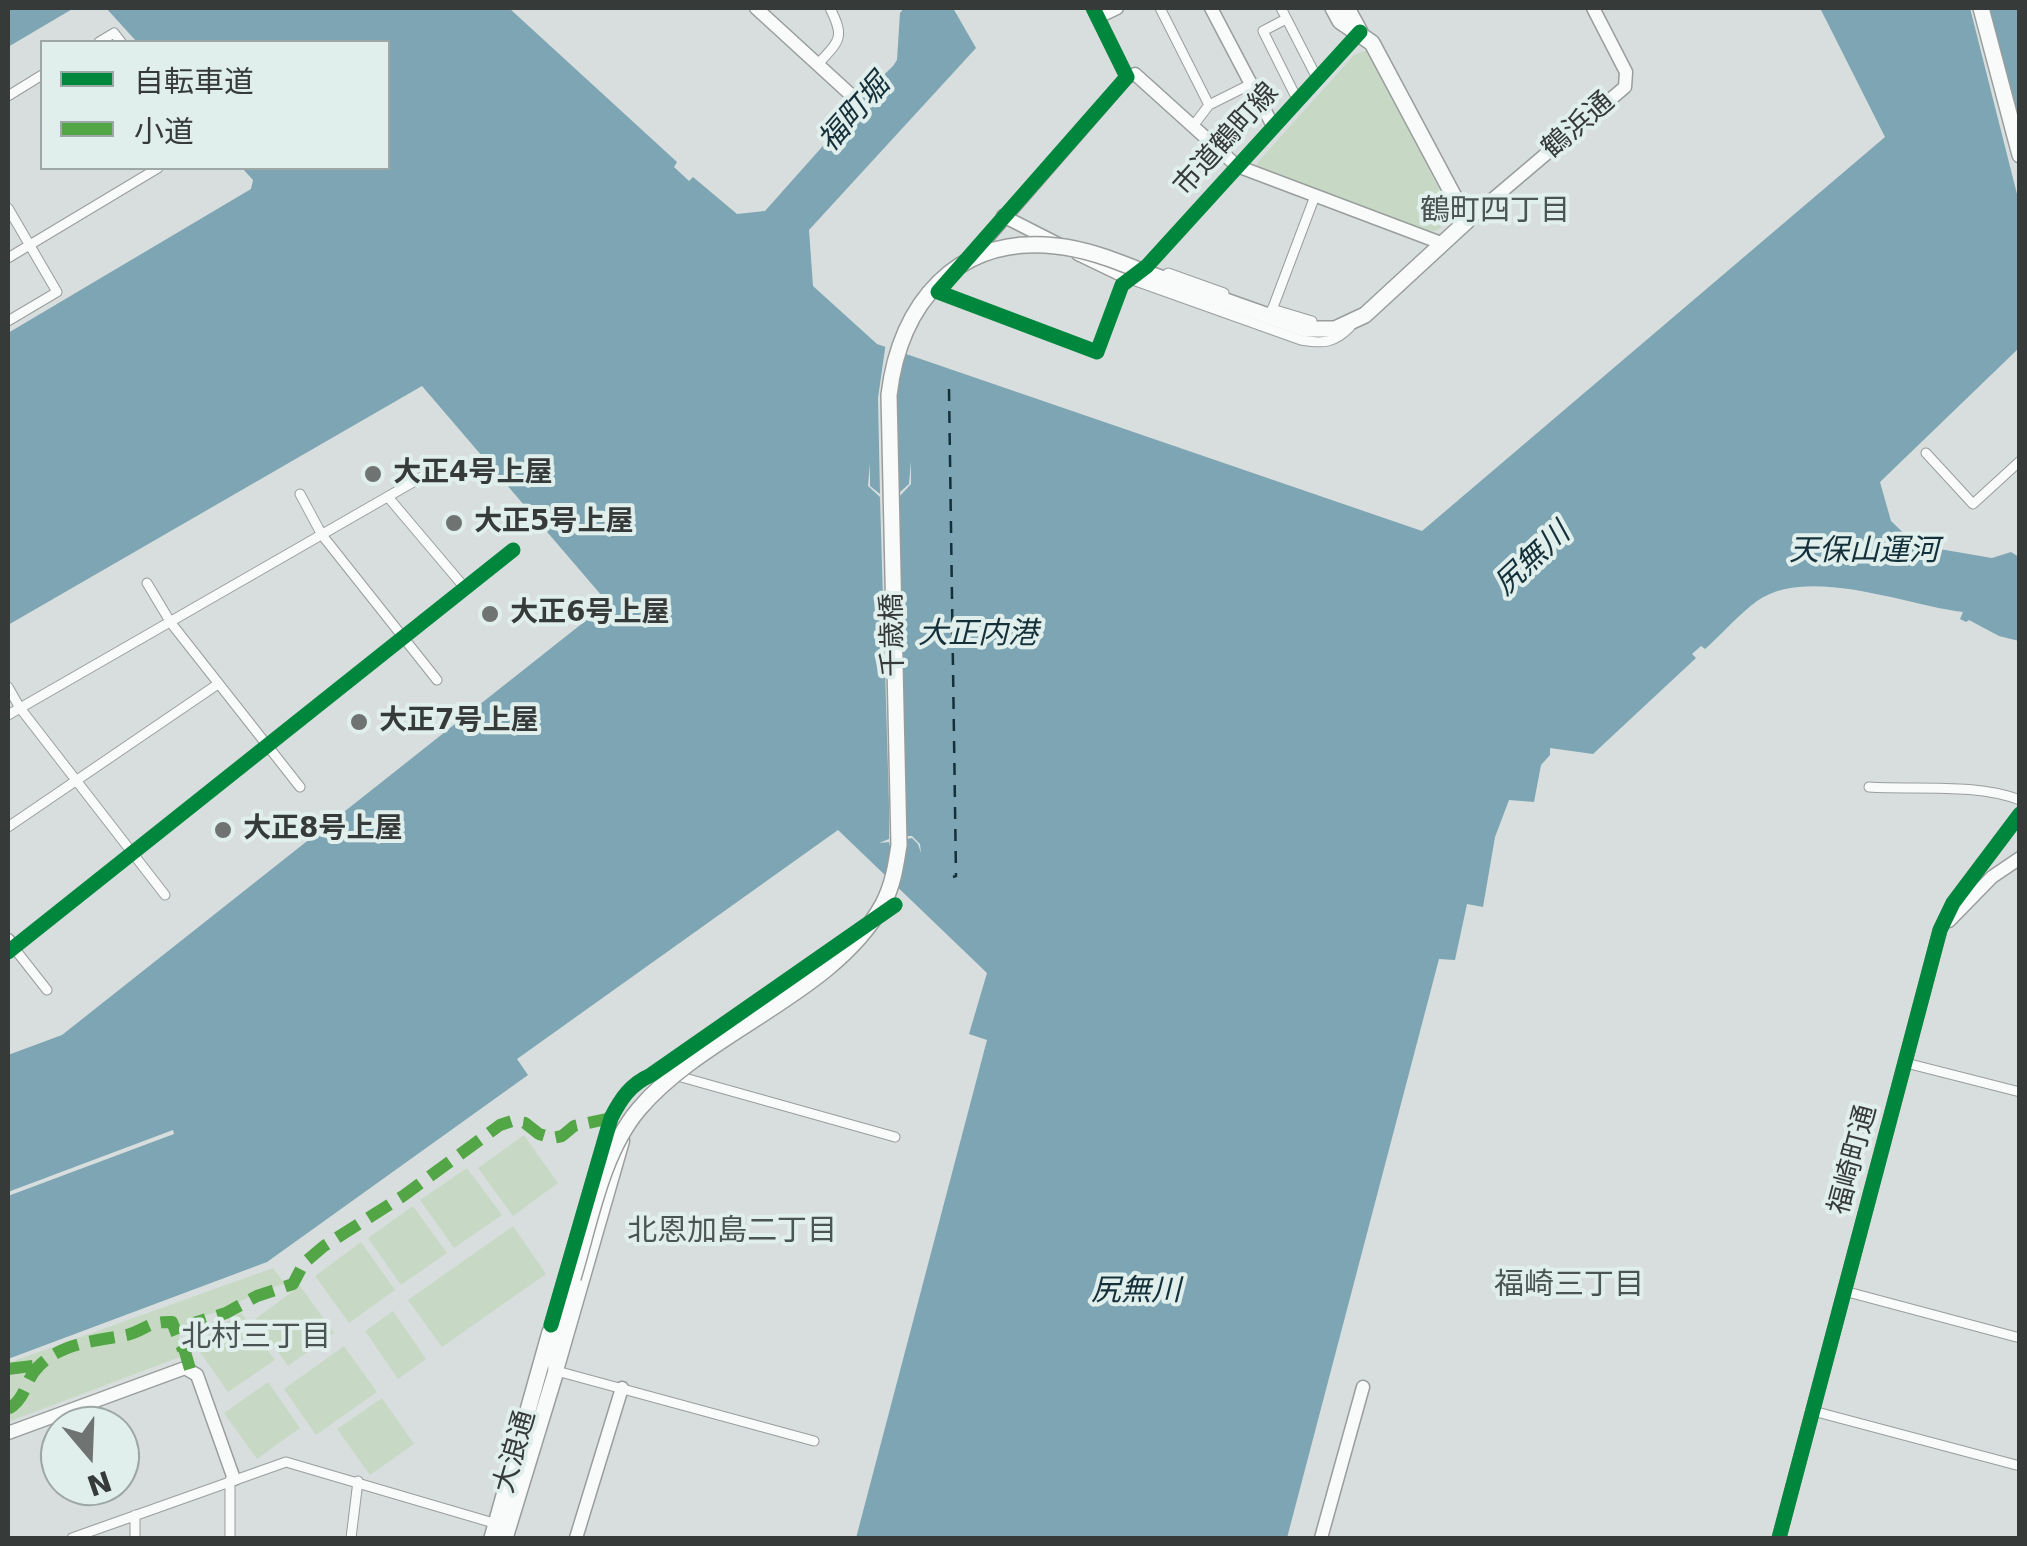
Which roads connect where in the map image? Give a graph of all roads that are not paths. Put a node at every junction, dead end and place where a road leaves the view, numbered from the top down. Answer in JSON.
{"nodes":[{"id":1,"x":756,"y":8,"type":"edge"},
{"id":2,"x":830,"y":8,"type":"edge"},
{"id":3,"x":1116,"y":8,"type":"edge"},
{"id":4,"x":1160,"y":8,"type":"edge"},
{"id":5,"x":1211,"y":8,"type":"edge"},
{"id":6,"x":1280,"y":8,"type":"edge"},
{"id":7,"x":1333,"y":8,"type":"edge"},
{"id":8,"x":1347,"y":8,"type":"edge"},
{"id":9,"x":1593,"y":8,"type":"edge"},
{"id":10,"x":1982,"y":8,"type":"edge"},
{"id":11,"x":1095,"y":12,"type":"edge"},
{"id":12,"x":1286,"y":19,"type":"junction"},
{"id":13,"x":1360,"y":32,"type":"junction"},
{"id":14,"x":818,"y":64,"type":"junction"},
{"id":15,"x":40,"y":77,"type":"edge"},
{"id":16,"x":1126,"y":78,"type":"junction"},
{"id":17,"x":1317,"y":78,"type":"junction"},
{"id":18,"x":1251,"y":84,"type":"junction"},
{"id":19,"x":850,"y":94,"type":"dead end"},
{"id":20,"x":8,"y":96,"type":"edge"},
{"id":21,"x":1298,"y":99,"type":"junction"},
{"id":22,"x":1209,"y":105,"type":"junction"},
{"id":23,"x":1193,"y":126,"type":"junction"},
{"id":24,"x":1273,"y":126,"type":"junction"},
{"id":25,"x":2020,"y":156,"type":"edge"},
{"id":26,"x":1237,"y":166,"type":"junction"},
{"id":27,"x":155,"y":170,"type":"edge"},
{"id":28,"x":1315,"y":196,"type":"junction"},
{"id":29,"x":8,"y":208,"type":"edge"},
{"id":30,"x":1003,"y":216,"type":"junction"},
{"id":31,"x":1467,"y":221,"type":"junction"},
{"id":32,"x":1442,"y":243,"type":"junction"},
{"id":33,"x":29,"y":245,"type":"junction"},
{"id":34,"x":8,"y":258,"type":"edge"},
{"id":35,"x":1147,"y":266,"type":"junction"},
{"id":36,"x":1130,"y":279,"type":"junction"},
{"id":37,"x":938,"y":292,"type":"joint"},
{"id":38,"x":1272,"y":310,"type":"junction"},
{"id":39,"x":8,"y":321,"type":"edge"},
{"id":40,"x":1356,"y":321,"type":"junction"},
{"id":41,"x":1318,"y":326,"type":"junction"},
{"id":42,"x":1926,"y":454,"type":"dead end"},
{"id":43,"x":2020,"y":461,"type":"edge"},
{"id":44,"x":441,"y":466,"type":"dead end"},
{"id":45,"x":300,"y":494,"type":"dead end"},
{"id":46,"x":388,"y":496,"type":"junction"},
{"id":47,"x":322,"y":535,"type":"junction"},
{"id":48,"x":512,"y":550,"type":"dead end"},
{"id":49,"x":147,"y":583,"type":"dead end"},
{"id":50,"x":465,"y":588,"type":"junction"},
{"id":51,"x":171,"y":623,"type":"junction"},
{"id":52,"x":404,"y":637,"type":"junction"},
{"id":53,"x":437,"y":680,"type":"dead end"},
{"id":54,"x":218,"y":684,"type":"junction"},
{"id":55,"x":8,"y":687,"type":"edge"},
{"id":56,"x":20,"y":708,"type":"junction"},
{"id":57,"x":8,"y":715,"type":"edge"},
{"id":58,"x":267,"y":746,"type":"junction"},
{"id":59,"x":76,"y":780,"type":"junction"},
{"id":60,"x":300,"y":787,"type":"dead end"},
{"id":61,"x":1869,"y":787,"type":"dead end"},
{"id":62,"x":2020,"y":800,"type":"edge"},
{"id":63,"x":2020,"y":814,"type":"edge"},
{"id":64,"x":8,"y":827,"type":"edge"},
{"id":65,"x":134,"y":855,"type":"junction"},
{"id":66,"x":2020,"y":858,"type":"edge"},
{"id":67,"x":166,"y":895,"type":"dead end"},
{"id":68,"x":895,"y":905,"type":"dead end"},
{"id":69,"x":1940,"y":930,"type":"junction"},
{"id":70,"x":10,"y":946,"type":"edge"},
{"id":71,"x":47,"y":990,"type":"dead end"},
{"id":72,"x":1906,"y":1063,"type":"junction"},
{"id":73,"x":654,"y":1072,"type":"junction"},
{"id":74,"x":2020,"y":1092,"type":"edge"},
{"id":75,"x":611,"y":1118,"type":"junction"},
{"id":76,"x":626,"y":1133,"type":"junction"},
{"id":77,"x":895,"y":1137,"type":"dead end"},
{"id":78,"x":1844,"y":1290,"type":"junction"},
{"id":79,"x":566,"y":1303,"type":"junction"},
{"id":80,"x":551,"y":1325,"type":"junction"},
{"id":81,"x":2020,"y":1338,"type":"edge"},
{"id":82,"x":549,"y":1369,"type":"junction"},
{"id":83,"x":1362,"y":1387,"type":"dead end"},
{"id":84,"x":622,"y":1388,"type":"junction"},
{"id":85,"x":1812,"y":1411,"type":"junction"},
{"id":86,"x":8,"y":1433,"type":"edge"},
{"id":87,"x":814,"y":1441,"type":"dead end"},
{"id":88,"x":2020,"y":1466,"type":"edge"},
{"id":89,"x":232,"y":1480,"type":"junction"},
{"id":90,"x":358,"y":1480,"type":"junction"},
{"id":91,"x":135,"y":1515,"type":"junction"},
{"id":92,"x":502,"y":1534,"type":"edge"},
{"id":93,"x":72,"y":1538,"type":"edge"},
{"id":94,"x":135,"y":1538,"type":"edge"},
{"id":95,"x":230,"y":1538,"type":"edge"},
{"id":96,"x":351,"y":1538,"type":"edge"},
{"id":97,"x":576,"y":1538,"type":"edge"},
{"id":98,"x":1320,"y":1538,"type":"edge"},
{"id":99,"x":1779,"y":1538,"type":"edge"}],
"edges":[{"from":1,"to":14,"type":"street"},
{"from":2,"to":14,"type":"street"},
{"from":3,"to":11,"type":"street"},
{"from":4,"to":22,"type":"street"},
{"from":5,"to":18,"type":"street"},
{"from":6,"to":12,"type":"street"},
{"from":7,"to":13,"type":"main road"},
{"from":8,"to":13,"type":"main road"},
{"from":9,"to":31,"type":"street","name":"鶴浜通"},
{"from":10,"to":25,"type":"main road"},
{"from":11,"to":16,"type":"street"},
{"from":12,"to":17,"type":"street"},
{"from":12,"to":21,"type":"street"},
{"from":13,"to":17,"type":"street","name":"市道鶴町線"},
{"from":13,"to":31,"type":"main road"},
{"from":14,"to":19,"type":"street"},
{"from":15,"to":20,"type":"street"},
{"from":16,"to":23,"type":"street"},
{"from":16,"to":30,"type":"street"},
{"from":17,"to":21,"type":"street","name":"市道鶴町線"},
{"from":18,"to":22,"type":"street"},
{"from":18,"to":24,"type":"street"},
{"from":21,"to":24,"type":"street","name":"市道鶴町線"},
{"from":22,"to":23,"type":"street"},
{"from":23,"to":26,"type":"street"},
{"from":24,"to":26,"type":"street","name":"市道鶴町線"},
{"from":26,"to":28,"type":"street"},
{"from":26,"to":35,"type":"street","name":"市道鶴町線"},
{"from":27,"to":33,"type":"street"},
{"from":28,"to":32,"type":"street"},
{"from":28,"to":38,"type":"street"},
{"from":29,"to":33,"type":"street"},
{"from":30,"to":36,"type":"street"},
{"from":30,"to":37,"type":"street"},
{"from":31,"to":32,"type":"main road"},
{"from":32,"to":40,"type":"main road"},
{"from":33,"to":34,"type":"street"},
{"from":33,"to":39,"type":"street"},
{"from":35,"to":36,"type":"street","name":"市道鶴町線"},
{"from":35,"to":38,"type":"street"},
{"from":36,"to":37,"type":"street"},
{"from":36,"to":40,"type":"street"},
{"from":38,"to":41,"type":"street"},
{"from":40,"to":41,"type":"main road"},
{"from":41,"to":79,"type":"main road","name":"千歳橋","bridge":true},
{"from":42,"to":43,"type":"street"},
{"from":44,"to":46,"type":"street"},
{"from":45,"to":47,"type":"street"},
{"from":46,"to":47,"type":"street"},
{"from":46,"to":50,"type":"street"},
{"from":47,"to":51,"type":"street"},
{"from":47,"to":52,"type":"street"},
{"from":48,"to":50,"type":"street"},
{"from":49,"to":51,"type":"street"},
{"from":50,"to":52,"type":"street"},
{"from":51,"to":54,"type":"street"},
{"from":51,"to":56,"type":"street"},
{"from":52,"to":53,"type":"street"},
{"from":52,"to":58,"type":"street"},
{"from":54,"to":58,"type":"street"},
{"from":54,"to":59,"type":"street"},
{"from":55,"to":56,"type":"street"},
{"from":56,"to":57,"type":"street"},
{"from":56,"to":59,"type":"street"},
{"from":58,"to":60,"type":"street"},
{"from":58,"to":65,"type":"street"},
{"from":59,"to":64,"type":"street"},
{"from":59,"to":65,"type":"street"},
{"from":61,"to":62,"type":"street"},
{"from":63,"to":69,"type":"street","name":"福崎町通"},
{"from":65,"to":67,"type":"street"},
{"from":65,"to":70,"type":"street"},
{"from":66,"to":69,"type":"street"},
{"from":68,"to":73,"type":"street"},
{"from":69,"to":72,"type":"street","name":"福崎町通"},
{"from":70,"to":71,"type":"street"},
{"from":72,"to":74,"type":"street"},
{"from":72,"to":78,"type":"street","name":"福崎町通"},
{"from":73,"to":75,"type":"street"},
{"from":73,"to":76,"type":"street"},
{"from":73,"to":77,"type":"street"},
{"from":75,"to":76,"type":"street"},
{"from":75,"to":80,"type":"street"},
{"from":76,"to":82,"type":"street"},
{"from":78,"to":81,"type":"street"},
{"from":78,"to":85,"type":"street","name":"福崎町通"},
{"from":79,"to":80,"type":"main road"},
{"from":79,"to":82,"type":"main road","name":"千歳橋"},
{"from":80,"to":82,"type":"main road"},
{"from":82,"to":84,"type":"street"},
{"from":82,"to":92,"type":"main road","name":"大浪通"},
{"from":83,"to":98,"type":"street"},
{"from":84,"to":87,"type":"street"},
{"from":84,"to":97,"type":"street"},
{"from":85,"to":88,"type":"street"},
{"from":85,"to":99,"type":"street","name":"福崎町通"},
{"from":86,"to":89,"type":"street"},
{"from":89,"to":90,"type":"street"},
{"from":89,"to":91,"type":"street"},
{"from":89,"to":95,"type":"street"},
{"from":90,"to":92,"type":"street"},
{"from":90,"to":96,"type":"street"},
{"from":91,"to":93,"type":"street"},
{"from":91,"to":94,"type":"street"}]}
